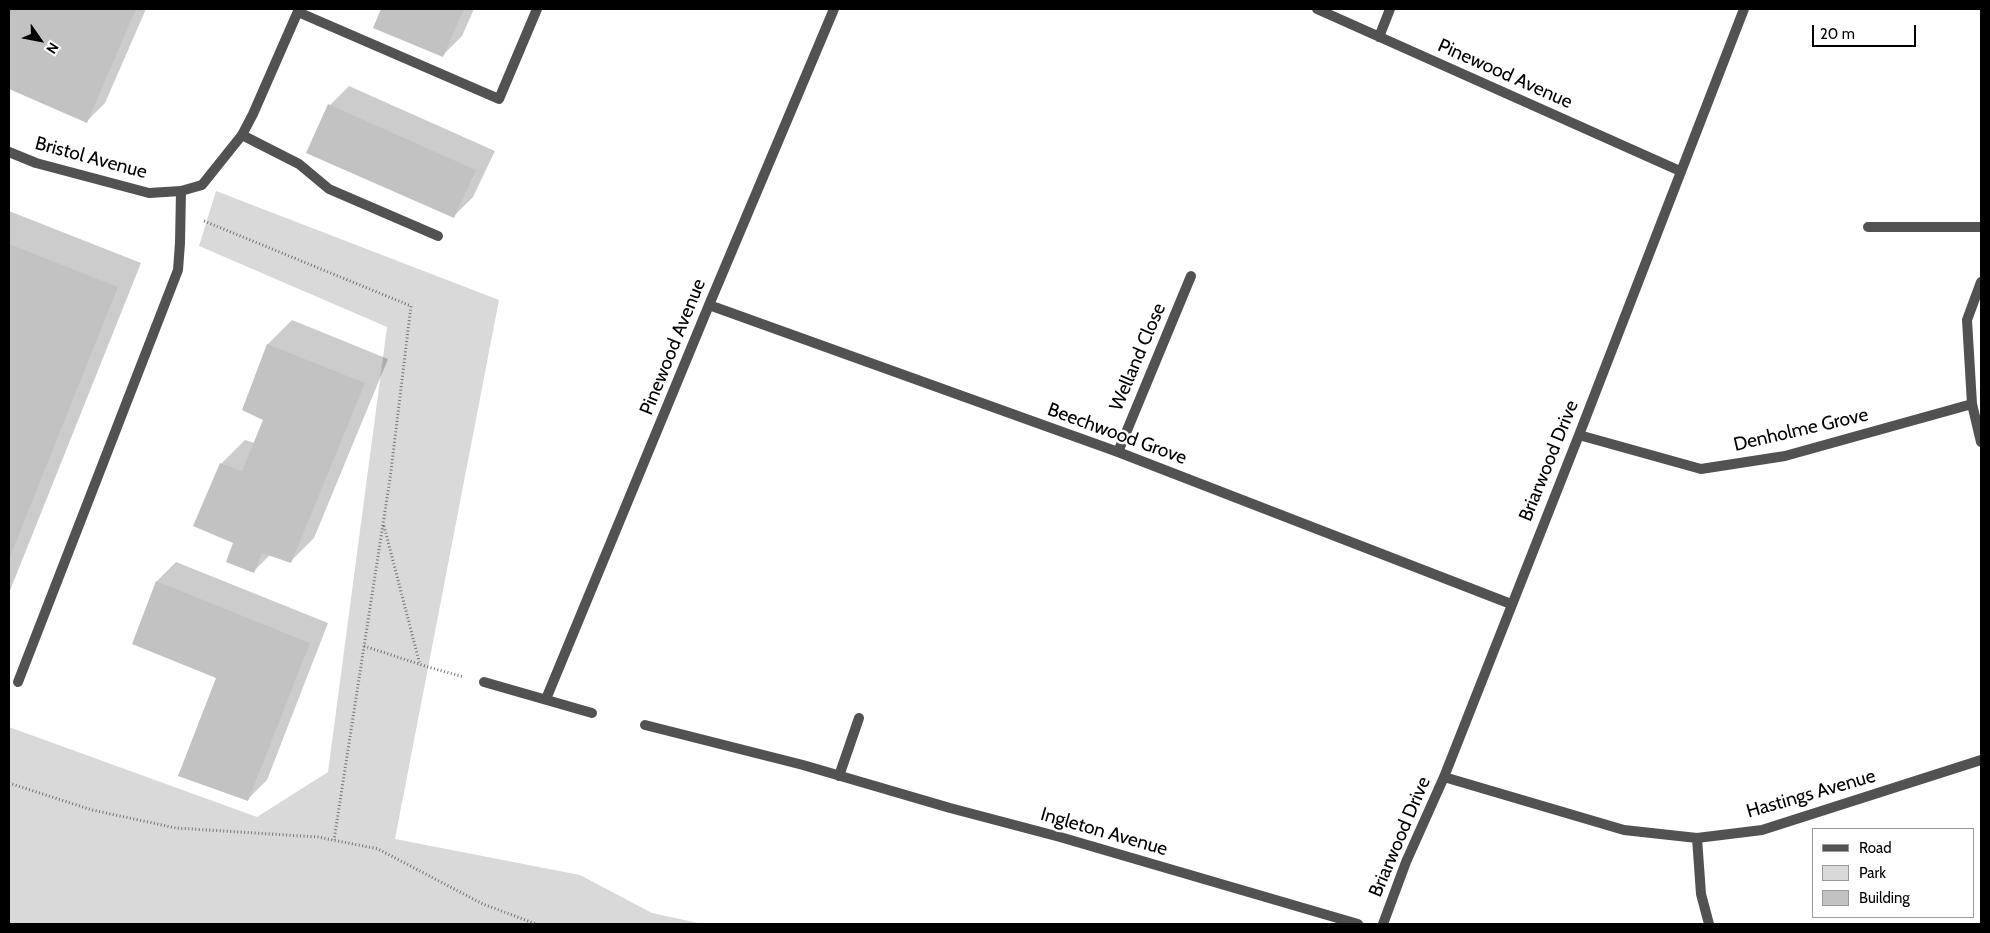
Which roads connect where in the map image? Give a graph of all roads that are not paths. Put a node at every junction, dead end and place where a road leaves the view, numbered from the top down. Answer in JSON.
{"nodes":[{"id":1,"x":537,"y":9,"type":"edge"},
{"id":2,"x":834,"y":9,"type":"edge"},
{"id":3,"x":1317,"y":9,"type":"edge"},
{"id":4,"x":1390,"y":9,"type":"edge"},
{"id":5,"x":1744,"y":9,"type":"edge"},
{"id":6,"x":298,"y":10,"type":"edge"},
{"id":7,"x":1379,"y":37,"type":"junction"},
{"id":8,"x":242,"y":135,"type":"junction"},
{"id":9,"x":9,"y":152,"type":"edge"},
{"id":10,"x":1680,"y":171,"type":"junction"},
{"id":11,"x":181,"y":192,"type":"junction"},
{"id":12,"x":1868,"y":227,"type":"dead end"},
{"id":13,"x":1981,"y":227,"type":"edge"},
{"id":14,"x":438,"y":236,"type":"dead end"},
{"id":15,"x":1191,"y":276,"type":"dead end"},
{"id":16,"x":1981,"y":282,"type":"edge"},
{"id":17,"x":708,"y":305,"type":"junction"},
{"id":18,"x":1972,"y":404,"type":"junction"},
{"id":19,"x":1579,"y":435,"type":"junction"},
{"id":20,"x":1981,"y":442,"type":"edge"},
{"id":21,"x":1118,"y":452,"type":"junction"},
{"id":22,"x":1511,"y":604,"type":"junction"},
{"id":23,"x":18,"y":682,"type":"dead end"},
{"id":24,"x":484,"y":682,"type":"road end"},
{"id":25,"x":546,"y":700,"type":"junction"},
{"id":26,"x":592,"y":713,"type":"dead end"},
{"id":27,"x":859,"y":718,"type":"dead end"},
{"id":28,"x":645,"y":725,"type":"dead end"},
{"id":29,"x":1981,"y":760,"type":"edge"},
{"id":30,"x":839,"y":776,"type":"junction"},
{"id":31,"x":1444,"y":777,"type":"junction"},
{"id":32,"x":1696,"y":838,"type":"junction"},
{"id":33,"x":1358,"y":924,"type":"edge"},
{"id":34,"x":1383,"y":924,"type":"edge"},
{"id":35,"x":1708,"y":924,"type":"edge"}],
"edges":[{"from":1,"to":6,"type":"street"},
{"from":2,"to":17,"type":"street","name":"Pinewood Avenue"},
{"from":3,"to":7,"type":"street","name":"Pinewood Avenue"},
{"from":4,"to":7,"type":"street"},
{"from":5,"to":10,"type":"street","name":"Briarwood Drive"},
{"from":6,"to":8,"type":"street"},
{"from":7,"to":10,"type":"street","name":"Pinewood Avenue"},
{"from":8,"to":11,"type":"street","name":"Bristol Avenue"},
{"from":8,"to":14,"type":"street"},
{"from":9,"to":11,"type":"street","name":"Bristol Avenue"},
{"from":10,"to":19,"type":"street","name":"Briarwood Drive"},
{"from":11,"to":23,"type":"street"},
{"from":12,"to":13,"type":"street"},
{"from":15,"to":21,"type":"street","name":"Welland Close"},
{"from":16,"to":18,"type":"street"},
{"from":17,"to":21,"type":"street","name":"Beechwood Grove"},
{"from":17,"to":25,"type":"street","name":"Pinewood Avenue"},
{"from":18,"to":19,"type":"street","name":"Denholme Grove"},
{"from":18,"to":20,"type":"street"},
{"from":19,"to":22,"type":"street","name":"Briarwood Drive"},
{"from":21,"to":22,"type":"street","name":"Beechwood Grove"},
{"from":22,"to":31,"type":"street","name":"Briarwood Drive"},
{"from":24,"to":25,"type":"street"},
{"from":25,"to":26,"type":"street"},
{"from":27,"to":30,"type":"street"},
{"from":28,"to":30,"type":"street","name":"Ingleton Avenue"},
{"from":29,"to":32,"type":"street","name":"Hastings Avenue"},
{"from":30,"to":33,"type":"street","name":"Ingleton Avenue"},
{"from":31,"to":32,"type":"street","name":"Hastings Avenue"},
{"from":31,"to":34,"type":"street","name":"Briarwood Drive"},
{"from":32,"to":35,"type":"street"}]}
